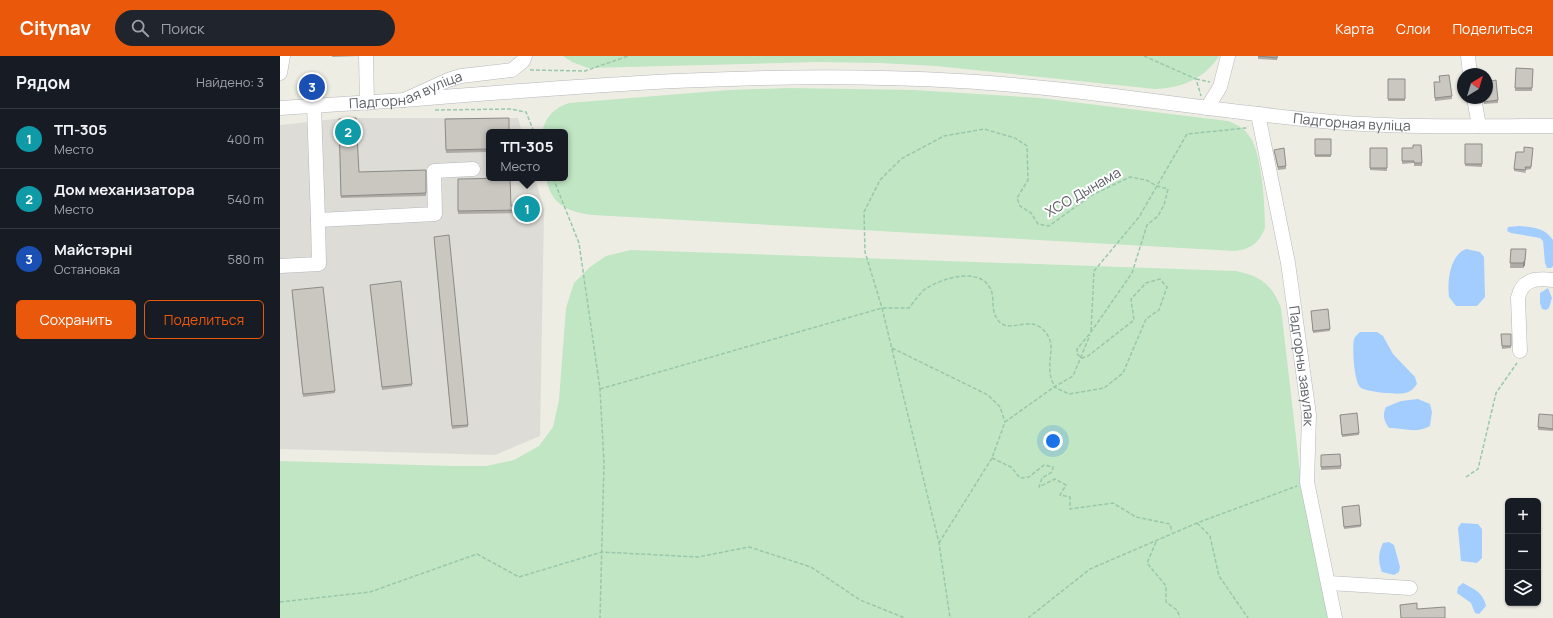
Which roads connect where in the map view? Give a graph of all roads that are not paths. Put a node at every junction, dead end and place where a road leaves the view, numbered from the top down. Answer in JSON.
{"nodes":[{"id":1,"x":283,"y":56,"type":"edge"},
{"id":2,"x":366,"y":56,"type":"edge"},
{"id":3,"x":524,"y":56,"type":"edge"},
{"id":4,"x":1228,"y":56,"type":"edge"},
{"id":5,"x":1468,"y":56,"type":"edge"},
{"id":6,"x":1469,"y":68,"type":"edge"},
{"id":7,"x":280,"y":73,"type":"edge"},
{"id":8,"x":404,"y":100,"type":"junction"},
{"id":9,"x":367,"y":103,"type":"junction"},
{"id":10,"x":1475,"y":104,"type":"edge"},
{"id":11,"x":314,"y":106,"type":"junction"},
{"id":12,"x":280,"y":108,"type":"edge"},
{"id":13,"x":1207,"y":108,"type":"junction"},
{"id":14,"x":1258,"y":114,"type":"junction"},
{"id":15,"x":1479,"y":126,"type":"junction"},
{"id":16,"x":1553,"y":126,"type":"edge"},
{"id":17,"x":473,"y":169,"type":"dead end"},
{"id":18,"x":318,"y":220,"type":"junction"},
{"id":19,"x":280,"y":266,"type":"edge"},
{"id":20,"x":1553,"y":280,"type":"edge"},
{"id":21,"x":1520,"y":351,"type":"road end"},
{"id":22,"x":1329,"y":583,"type":"junction"},
{"id":23,"x":1410,"y":588,"type":"dead end"},
{"id":24,"x":1335,"y":618,"type":"edge"}],
"edges":[{"from":1,"to":7,"type":"street"},
{"from":2,"to":9,"type":"street"},
{"from":3,"to":8,"type":"street","name":"Падгорная вуліца"},
{"from":4,"to":13,"type":"street"},
{"from":5,"to":6,"type":"street"},
{"from":8,"to":9,"type":"street","name":"Падгорная вуліца"},
{"from":8,"to":13,"type":"street","name":"Падгорная вуліца"},
{"from":9,"to":11,"type":"street","name":"Падгорная вуліца"},
{"from":10,"to":15,"type":"street"},
{"from":11,"to":12,"type":"street","name":"Падгорная вуліца"},
{"from":11,"to":18,"type":"street"},
{"from":13,"to":14,"type":"street","name":"Падгорная вуліца"},
{"from":14,"to":15,"type":"street","name":"Падгорная вуліца"},
{"from":14,"to":22,"type":"street","name":"Падгорны завулак"},
{"from":15,"to":16,"type":"street","name":"Падгорная вуліца"},
{"from":17,"to":18,"type":"street"},
{"from":18,"to":19,"type":"street"},
{"from":20,"to":21,"type":"street"},
{"from":22,"to":23,"type":"street"},
{"from":22,"to":24,"type":"street","name":"Падгорны завулак"}]}
